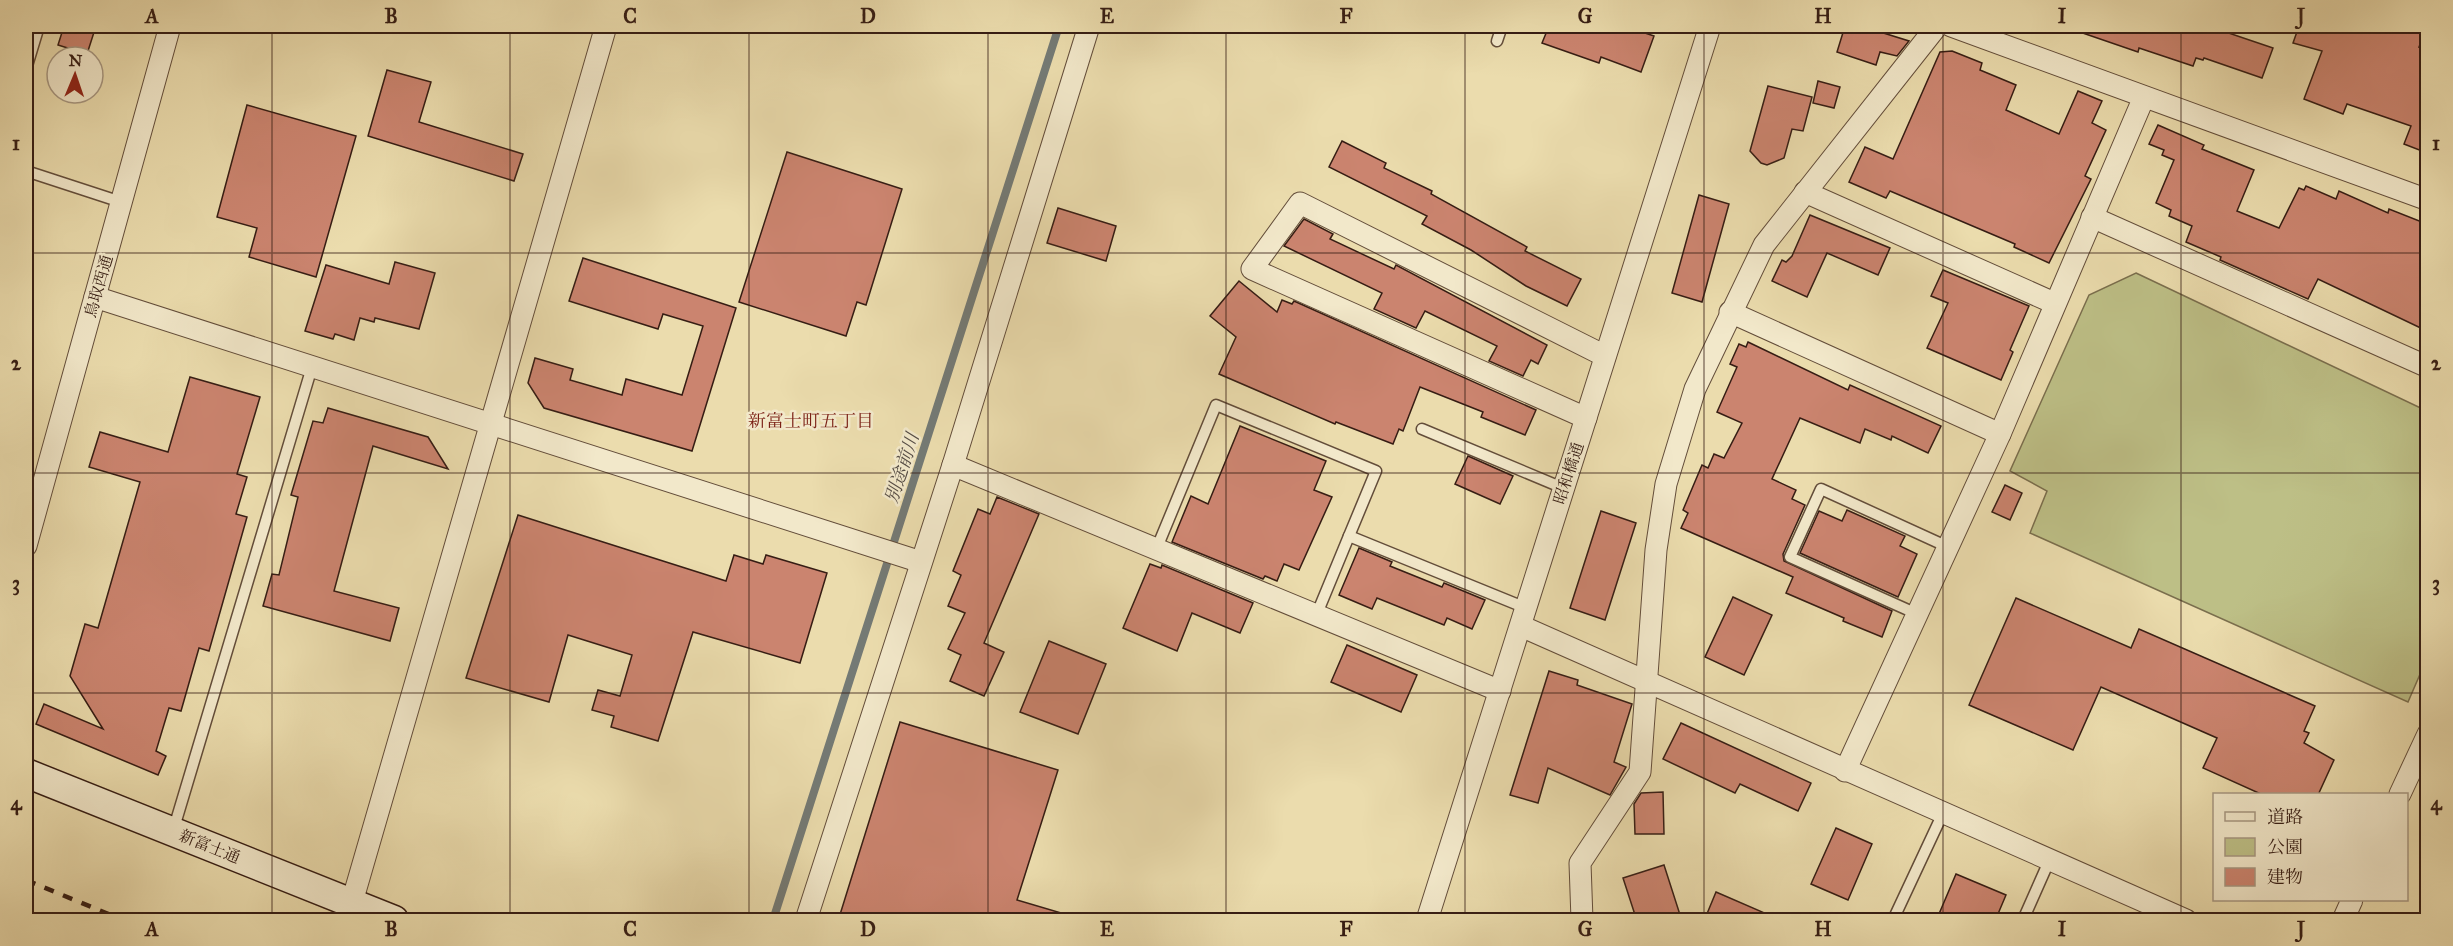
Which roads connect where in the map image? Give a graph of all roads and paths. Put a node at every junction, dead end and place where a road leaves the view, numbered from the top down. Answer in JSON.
{"nodes":[{"id":1,"x":39,"y":26,"type":"edge"},
{"id":2,"x":170,"y":26,"type":"edge"},
{"id":3,"x":606,"y":26,"type":"edge"},
{"id":4,"x":1089,"y":26,"type":"edge"},
{"id":5,"x":1502,"y":26,"type":"edge"},
{"id":6,"x":1710,"y":26,"type":"edge"},
{"id":7,"x":1937,"y":26,"type":"edge"},
{"id":8,"x":1951,"y":26,"type":"edge"},
{"id":9,"x":1497,"y":42,"type":"dead end"},
{"id":10,"x":26,"y":69,"type":"edge"},
{"id":11,"x":2144,"y":98,"type":"junction"},
{"id":12,"x":26,"y":171,"type":"edge"},
{"id":13,"x":1805,"y":192,"type":"junction"},
{"id":14,"x":2427,"y":200,"type":"edge"},
{"id":15,"x":121,"y":202,"type":"junction"},
{"id":16,"x":2092,"y":217,"type":"junction"},
{"id":17,"x":95,"y":297,"type":"junction"},
{"id":18,"x":2054,"y":303,"type":"junction"},
{"id":19,"x":1730,"y":312,"type":"junction"},
{"id":20,"x":1605,"y":356,"type":"junction"},
{"id":21,"x":312,"y":367,"type":"junction"},
{"id":22,"x":2427,"y":368,"type":"edge"},
{"id":23,"x":1586,"y":418,"type":"junction"},
{"id":24,"x":491,"y":425,"type":"junction"},
{"id":25,"x":1422,"y":429,"type":"dead end"},
{"id":26,"x":2000,"y":434,"type":"junction"},
{"id":27,"x":953,"y":465,"type":"junction"},
{"id":28,"x":1563,"y":488,"type":"junction"},
{"id":29,"x":1349,"y":536,"type":"junction"},
{"id":30,"x":26,"y":546,"type":"edge"},
{"id":31,"x":1948,"y":547,"type":"junction"},
{"id":32,"x":1156,"y":550,"type":"junction"},
{"id":33,"x":921,"y":562,"type":"junction"},
{"id":34,"x":1917,"y":614,"type":"junction"},
{"id":35,"x":1316,"y":616,"type":"junction"},
{"id":36,"x":1523,"y":617,"type":"junction"},
{"id":37,"x":1647,"y":683,"type":"junction"},
{"id":38,"x":1500,"y":691,"type":"junction"},
{"id":39,"x":2427,"y":734,"type":"edge"},
{"id":40,"x":1845,"y":771,"type":"junction"},
{"id":41,"x":26,"y":773,"type":"edge"},
{"id":42,"x":2401,"y":793,"type":"edge"},
{"id":43,"x":1943,"y":813,"type":"junction"},
{"id":44,"x":173,"y":831,"type":"junction"},
{"id":45,"x":2050,"y":859,"type":"junction"},
{"id":46,"x":2352,"y":901,"type":"edge"},
{"id":47,"x":352,"y":902,"type":"junction"},
{"id":48,"x":394,"y":921,"type":"edge"},
{"id":49,"x":806,"y":921,"type":"edge"},
{"id":50,"x":1427,"y":921,"type":"edge"},
{"id":51,"x":1582,"y":921,"type":"edge"},
{"id":52,"x":1893,"y":921,"type":"edge"},
{"id":53,"x":2023,"y":921,"type":"edge"},
{"id":54,"x":2186,"y":921,"type":"edge"},
{"id":55,"x":2343,"y":921,"type":"edge"}],
"edges":[{"from":1,"to":10,"type":"lane"},
{"from":2,"to":15,"type":"street","name":"鳥取西通"},
{"from":3,"to":24,"type":"street"},
{"from":4,"to":27,"type":"street"},
{"from":5,"to":9,"type":"lane"},
{"from":6,"to":20,"type":"street","name":"昭和橋通"},
{"from":7,"to":13,"type":"street"},
{"from":8,"to":11,"type":"street"},
{"from":11,"to":14,"type":"street"},
{"from":11,"to":16,"type":"street"},
{"from":12,"to":15,"type":"lane"},
{"from":13,"to":18,"type":"street"},
{"from":13,"to":19,"type":"street"},
{"from":15,"to":17,"type":"street","name":"鳥取西通"},
{"from":16,"to":18,"type":"street"},
{"from":16,"to":22,"type":"street"},
{"from":17,"to":21,"type":"street"},
{"from":17,"to":30,"type":"street","name":"鳥取西通"},
{"from":18,"to":26,"type":"street"},
{"from":19,"to":26,"type":"street"},
{"from":19,"to":37,"type":"street"},
{"from":20,"to":23,"type":"street","name":"昭和橋通"},
{"from":20,"to":23,"type":"street"},
{"from":21,"to":24,"type":"street"},
{"from":21,"to":44,"type":"lane"},
{"from":23,"to":28,"type":"street","name":"昭和橋通"},
{"from":24,"to":33,"type":"street"},
{"from":24,"to":47,"type":"street"},
{"from":25,"to":28,"type":"lane"},
{"from":26,"to":31,"type":"street"},
{"from":27,"to":32,"type":"street"},
{"from":27,"to":33,"type":"street"},
{"from":28,"to":36,"type":"street","name":"昭和橋通"},
{"from":29,"to":32,"type":"lane"},
{"from":29,"to":35,"type":"lane"},
{"from":29,"to":36,"type":"lane"},
{"from":31,"to":34,"type":"street"},
{"from":31,"to":34,"type":"lane"},
{"from":32,"to":35,"type":"street"},
{"from":33,"to":49,"type":"street"},
{"from":34,"to":40,"type":"street"},
{"from":35,"to":38,"type":"street"},
{"from":36,"to":37,"type":"street"},
{"from":36,"to":38,"type":"street","name":"昭和橋通"},
{"from":37,"to":40,"type":"street"},
{"from":37,"to":51,"type":"street"},
{"from":38,"to":50,"type":"street","name":"昭和橋通"},
{"from":39,"to":42,"type":"street"},
{"from":40,"to":43,"type":"street"},
{"from":41,"to":44,"type":"street","name":"新富士通"},
{"from":43,"to":45,"type":"street"},
{"from":43,"to":52,"type":"lane"},
{"from":44,"to":47,"type":"street","name":"新富士通"},
{"from":45,"to":53,"type":"lane"},
{"from":45,"to":54,"type":"street"},
{"from":46,"to":55,"type":"street"},
{"from":47,"to":48,"type":"street","name":"新富士通"}]}
